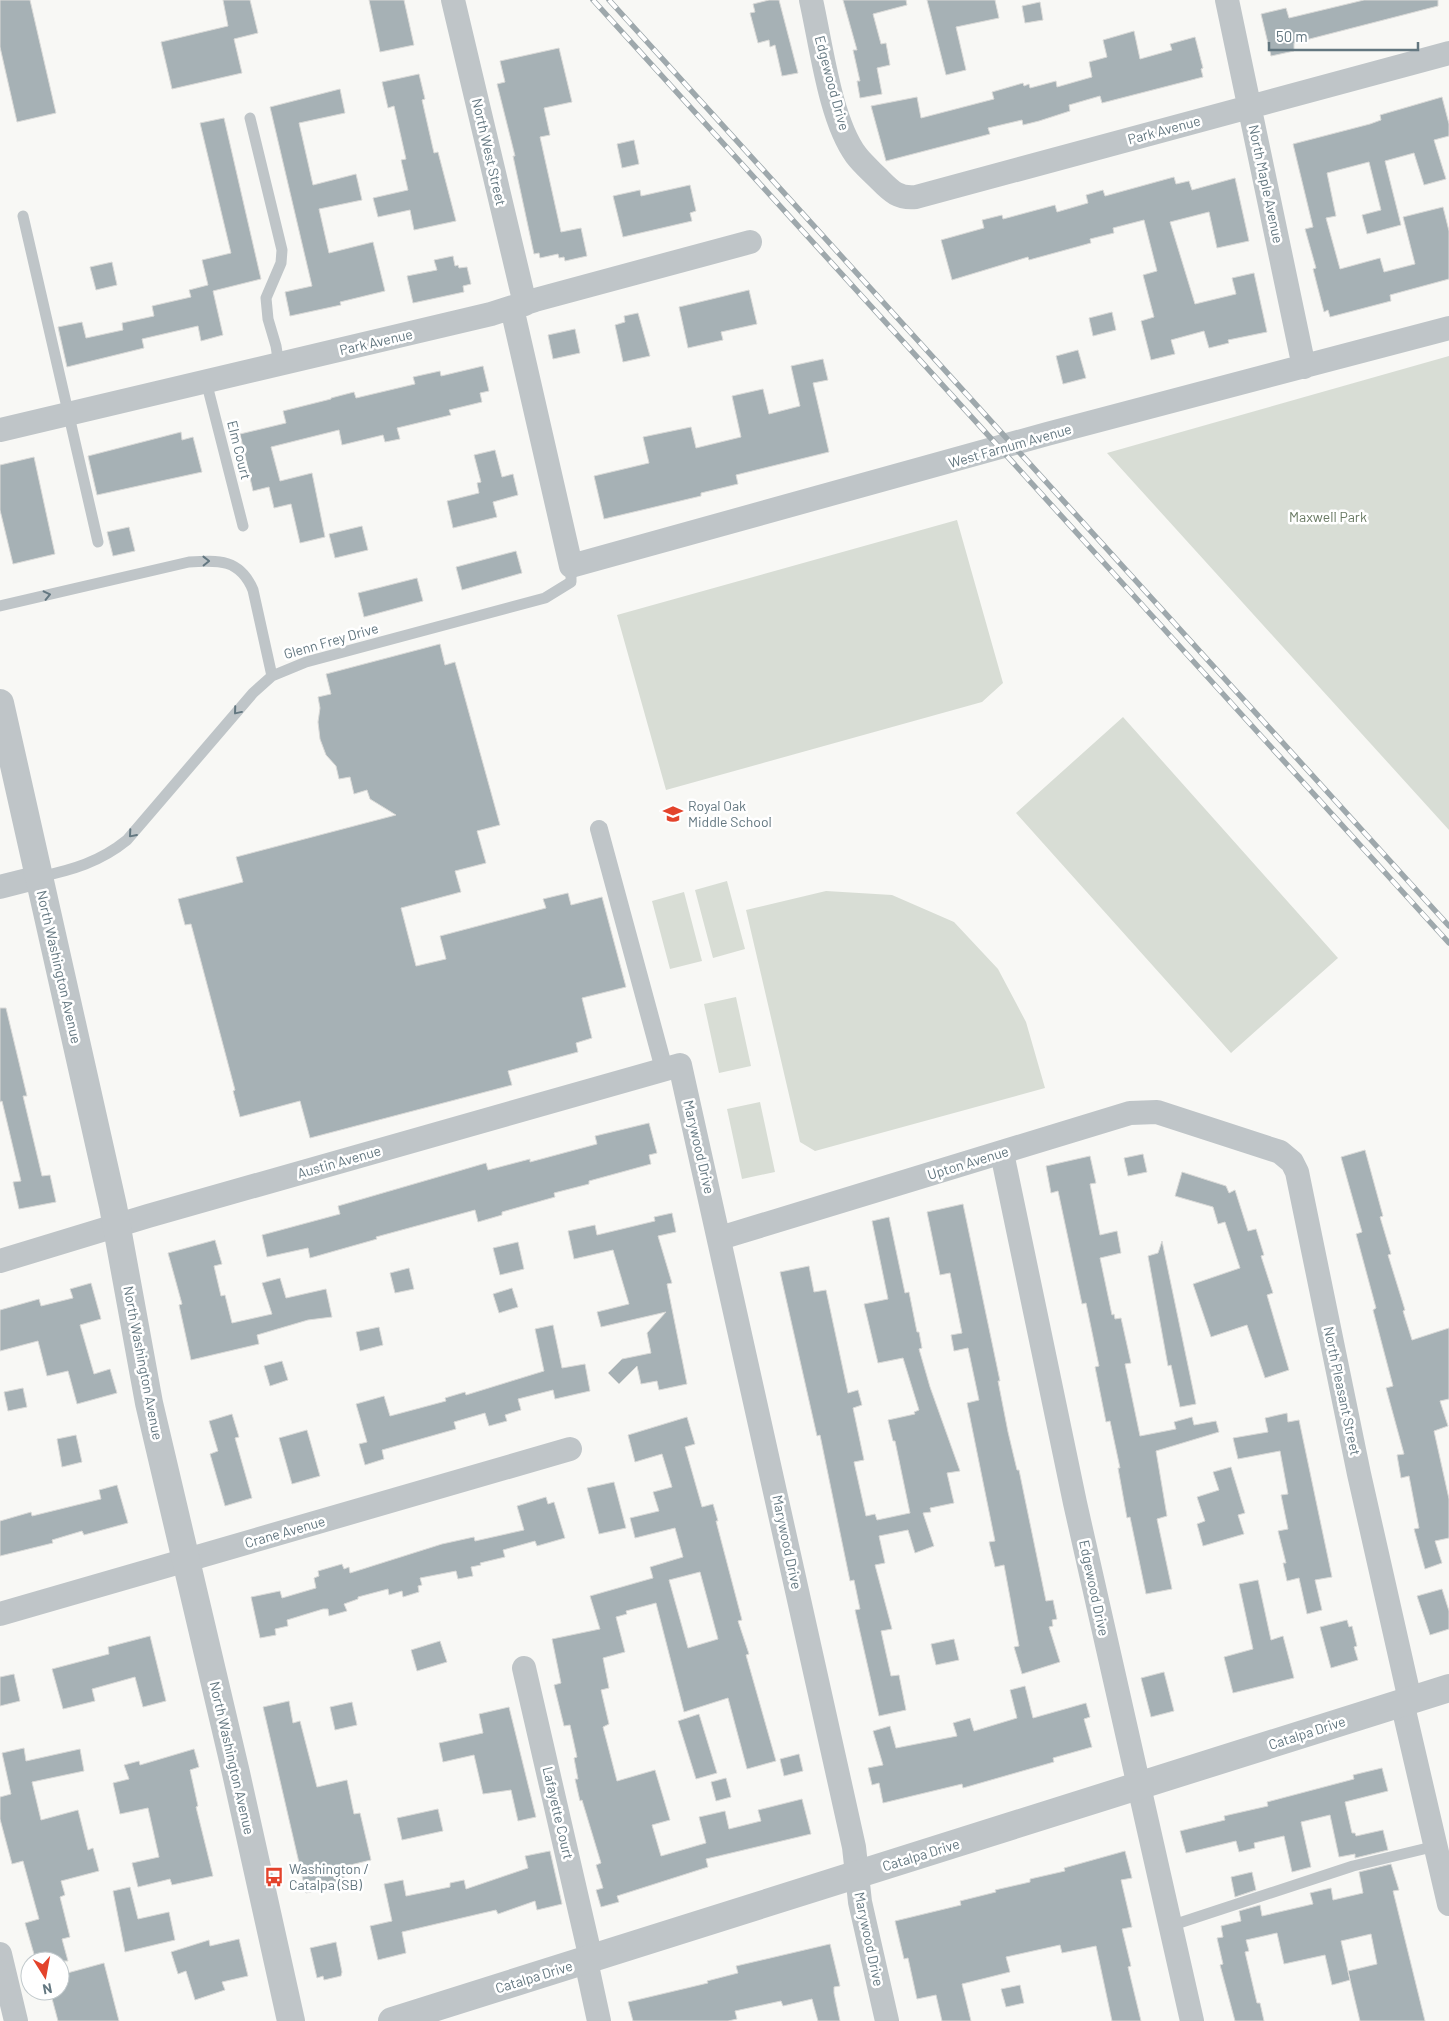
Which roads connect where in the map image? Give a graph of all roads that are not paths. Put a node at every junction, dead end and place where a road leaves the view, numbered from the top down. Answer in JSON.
{"nodes":[{"id":1,"x":453,"y":0,"type":"edge"},
{"id":2,"x":811,"y":0,"type":"edge"},
{"id":3,"x":1227,"y":0,"type":"edge"},
{"id":4,"x":1449,"y":53,"type":"edge"},
{"id":5,"x":1250,"y":107,"type":"junction"},
{"id":6,"x":250,"y":118,"type":"dead end"},
{"id":7,"x":883,"y":183,"type":"joint"},
{"id":8,"x":23,"y":216,"type":"dead end"},
{"id":9,"x":750,"y":242,"type":"dead end"},
{"id":10,"x":518,"y":306,"type":"junction"},
{"id":11,"x":1449,"y":328,"type":"edge"},
{"id":12,"x":279,"y":365,"type":"junction"},
{"id":13,"x":1304,"y":367,"type":"junction"},
{"id":14,"x":206,"y":382,"type":"junction"},
{"id":15,"x":68,"y":414,"type":"junction"},
{"id":16,"x":0,"y":430,"type":"edge"},
{"id":17,"x":243,"y":526,"type":"dead end"},
{"id":18,"x":98,"y":542,"type":"dead end"},
{"id":19,"x":571,"y":566,"type":"junction"},
{"id":20,"x":0,"y":606,"type":"edge"},
{"id":21,"x":272,"y":676,"type":"junction"},
{"id":22,"x":0,"y":707,"type":"edge"},
{"id":23,"x":599,"y":829,"type":"dead end"},
{"id":24,"x":39,"y":878,"type":"junction"},
{"id":25,"x":0,"y":887,"type":"edge"},
{"id":26,"x":672,"y":1067,"type":"junction"},
{"id":27,"x":1216,"y":1132,"type":"joint"},
{"id":28,"x":1002,"y":1153,"type":"junction"},
{"id":29,"x":116,"y":1226,"type":"junction"},
{"id":30,"x":720,"y":1238,"type":"junction"},
{"id":31,"x":0,"y":1261,"type":"edge"},
{"id":32,"x":570,"y":1449,"type":"dead end"},
{"id":33,"x":185,"y":1560,"type":"junction"},
{"id":34,"x":0,"y":1614,"type":"edge"},
{"id":35,"x":524,"y":1668,"type":"dead end"},
{"id":36,"x":1449,"y":1688,"type":"edge"},
{"id":37,"x":1406,"y":1701,"type":"junction"},
{"id":38,"x":1138,"y":1786,"type":"junction"},
{"id":39,"x":1436,"y":1846,"type":"junction"},
{"id":40,"x":857,"y":1875,"type":"junction"},
{"id":41,"x":1449,"y":1904,"type":"edge"},
{"id":42,"x":1170,"y":1926,"type":"junction"},
{"id":43,"x":0,"y":1954,"type":"edge"},
{"id":44,"x":588,"y":1960,"type":"junction"},
{"id":45,"x":16,"y":2021,"type":"edge"},
{"id":46,"x":291,"y":2021,"type":"edge"},
{"id":47,"x":392,"y":2021,"type":"edge"},
{"id":48,"x":599,"y":2021,"type":"edge"},
{"id":49,"x":887,"y":2021,"type":"edge"},
{"id":50,"x":1192,"y":2021,"type":"edge"}],
"edges":[{"from":1,"to":10,"type":"street","name":"North West Street"},
{"from":2,"to":7,"type":"street","name":"Edgewood Drive"},
{"from":3,"to":5,"type":"street","name":"North Maple Avenue"},
{"from":4,"to":5,"type":"street","name":"Park Avenue"},
{"from":5,"to":7,"type":"street","name":"Park Avenue"},
{"from":5,"to":13,"type":"street","name":"North Maple Avenue"},
{"from":6,"to":12,"type":"lane"},
{"from":8,"to":15,"type":"lane"},
{"from":9,"to":10,"type":"street","name":"Park Avenue"},
{"from":10,"to":12,"type":"street","name":"Park Avenue"},
{"from":10,"to":19,"type":"street","name":"North West Street"},
{"from":11,"to":13,"type":"street","name":"West Farnum Avenue"},
{"from":12,"to":14,"type":"street","name":"Park Avenue"},
{"from":13,"to":19,"type":"street","name":"West Farnum Avenue"},
{"from":14,"to":15,"type":"street","name":"Park Avenue"},
{"from":14,"to":17,"type":"lane","name":"Elm Court"},
{"from":15,"to":16,"type":"street","name":"Park Avenue"},
{"from":15,"to":18,"type":"lane"},
{"from":19,"to":21,"type":"lane","name":"Glenn Frey Drive"},
{"from":20,"to":21,"type":"lane","one_way":true},
{"from":21,"to":24,"type":"lane","name":"Glenn Frey Drive","one_way":true},
{"from":22,"to":24,"type":"street","name":"North Washington Avenue"},
{"from":23,"to":26,"type":"street"},
{"from":24,"to":25,"type":"street"},
{"from":24,"to":29,"type":"street","name":"North Washington Avenue"},
{"from":26,"to":29,"type":"street","name":"Austin Avenue"},
{"from":26,"to":30,"type":"street","name":"Marywood Drive"},
{"from":27,"to":28,"type":"street","name":"Upton Avenue"},
{"from":27,"to":37,"type":"street","name":"North Pleasant Street"},
{"from":28,"to":30,"type":"street","name":"Upton Avenue"},
{"from":28,"to":38,"type":"street","name":"Edgewood Drive"},
{"from":29,"to":31,"type":"street","name":"Austin Avenue"},
{"from":29,"to":33,"type":"street","name":"North Washington Avenue"},
{"from":30,"to":40,"type":"street","name":"Marywood Drive"},
{"from":32,"to":33,"type":"street","name":"Crane Avenue"},
{"from":33,"to":34,"type":"street","name":"Crane Avenue"},
{"from":33,"to":46,"type":"street","name":"North Washington Avenue"},
{"from":35,"to":44,"type":"street","name":"Lafayette Court"},
{"from":36,"to":37,"type":"street","name":"Catalpa Drive"},
{"from":37,"to":38,"type":"street","name":"Catalpa Drive"},
{"from":37,"to":39,"type":"street","name":"North Pleasant Street"},
{"from":38,"to":40,"type":"street","name":"Catalpa Drive"},
{"from":38,"to":42,"type":"street","name":"Edgewood Drive"},
{"from":39,"to":41,"type":"street","name":"North Pleasant Street"},
{"from":39,"to":42,"type":"lane"},
{"from":40,"to":44,"type":"street","name":"Catalpa Drive"},
{"from":40,"to":49,"type":"street","name":"Marywood Drive"},
{"from":42,"to":50,"type":"street","name":"Edgewood Drive"},
{"from":43,"to":45,"type":"street"},
{"from":44,"to":47,"type":"street","name":"Catalpa Drive"},
{"from":44,"to":48,"type":"street","name":"Lafayette Court"}]}
